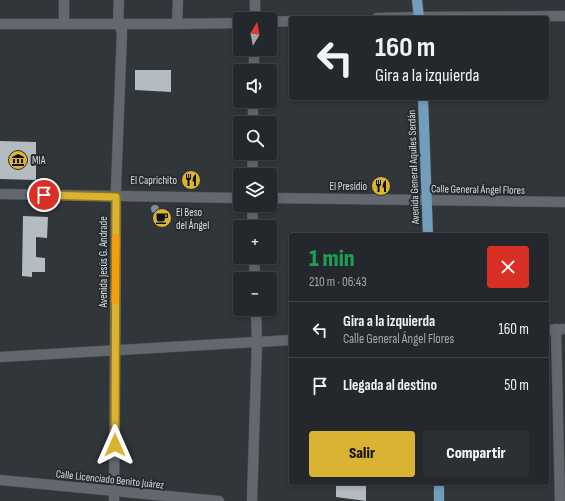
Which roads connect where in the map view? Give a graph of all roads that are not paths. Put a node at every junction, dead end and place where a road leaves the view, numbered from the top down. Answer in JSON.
{"nodes":[{"id":1,"x":64,"y":0,"type":"edge"},
{"id":2,"x":119,"y":0,"type":"edge"},
{"id":3,"x":178,"y":0,"type":"edge"},
{"id":4,"x":255,"y":0,"type":"edge"},
{"id":5,"x":417,"y":0,"type":"edge"},
{"id":6,"x":255,"y":12,"type":"edge"},
{"id":7,"x":419,"y":16,"type":"edge"},
{"id":8,"x":549,"y":16,"type":"edge"},
{"id":9,"x":565,"y":16,"type":"edge"},
{"id":10,"x":289,"y":21,"type":"edge"},
{"id":11,"x":277,"y":22,"type":"edge"},
{"id":12,"x":233,"y":23,"type":"edge"},
{"id":13,"x":0,"y":24,"type":"edge"},
{"id":14,"x":64,"y":24,"type":"junction"},
{"id":15,"x":118,"y":24,"type":"junction"},
{"id":16,"x":177,"y":24,"type":"junction"},
{"id":17,"x":423,"y":100,"type":"edge"},
{"id":18,"x":0,"y":194,"type":"edge"},
{"id":19,"x":116,"y":197,"type":"junction"},
{"id":20,"x":233,"y":198,"type":"edge"},
{"id":21,"x":277,"y":198,"type":"edge"},
{"id":22,"x":427,"y":200,"type":"junction"},
{"id":23,"x":565,"y":202,"type":"edge"},
{"id":24,"x":428,"y":233,"type":"edge"},
{"id":25,"x":256,"y":316,"type":"edge"},
{"id":26,"x":556,"y":329,"type":"edge"},
{"id":27,"x":289,"y":340,"type":"edge"},
{"id":28,"x":257,"y":341,"type":"junction"},
{"id":29,"x":115,"y":351,"type":"junction"},
{"id":30,"x":0,"y":357,"type":"edge"},
{"id":31,"x":0,"y":480,"type":"edge"},
{"id":32,"x":439,"y":485,"type":"edge"},
{"id":33,"x":114,"y":496,"type":"edge"},
{"id":34,"x":218,"y":501,"type":"edge"},
{"id":35,"x":252,"y":501,"type":"edge"},
{"id":36,"x":440,"y":501,"type":"edge"},
{"id":37,"x":560,"y":501,"type":"edge"}],
"edges":[{"from":1,"to":14,"type":"street"},
{"from":2,"to":15,"type":"street","name":"Avenida Jesús G. Andrade"},
{"from":3,"to":16,"type":"street"},
{"from":4,"to":6,"type":"street"},
{"from":5,"to":7,"type":"main road"},
{"from":8,"to":9,"type":"street"},
{"from":10,"to":11,"type":"street"},
{"from":12,"to":16,"type":"street"},
{"from":13,"to":14,"type":"street"},
{"from":14,"to":15,"type":"street"},
{"from":15,"to":16,"type":"street"},
{"from":15,"to":19,"type":"street","name":"Avenida Jesús G. Andrade"},
{"from":17,"to":22,"type":"main road","name":"Avenida General Aquiles Serdán"},
{"from":18,"to":19,"type":"street"},
{"from":19,"to":20,"type":"street"},
{"from":19,"to":29,"type":"street","name":"Avenida Jesús G. Andrade"},
{"from":21,"to":22,"type":"street","name":"Calle General Ángel Flores"},
{"from":22,"to":23,"type":"street","name":"Calle General Ángel Flores"},
{"from":22,"to":24,"type":"main road","name":"Avenida General Aquiles Serdán"},
{"from":25,"to":28,"type":"street"},
{"from":26,"to":37,"type":"street"},
{"from":27,"to":28,"type":"street"},
{"from":28,"to":29,"type":"street"},
{"from":28,"to":35,"type":"street"},
{"from":29,"to":30,"type":"street"},
{"from":29,"to":33,"type":"street","name":"Avenida Jesús G. Andrade"},
{"from":31,"to":33,"type":"street","name":"Calle Licenciado Benito Juárez"},
{"from":32,"to":36,"type":"main road"},
{"from":33,"to":34,"type":"street","name":"Calle Licenciado Benito Juárez"}]}
